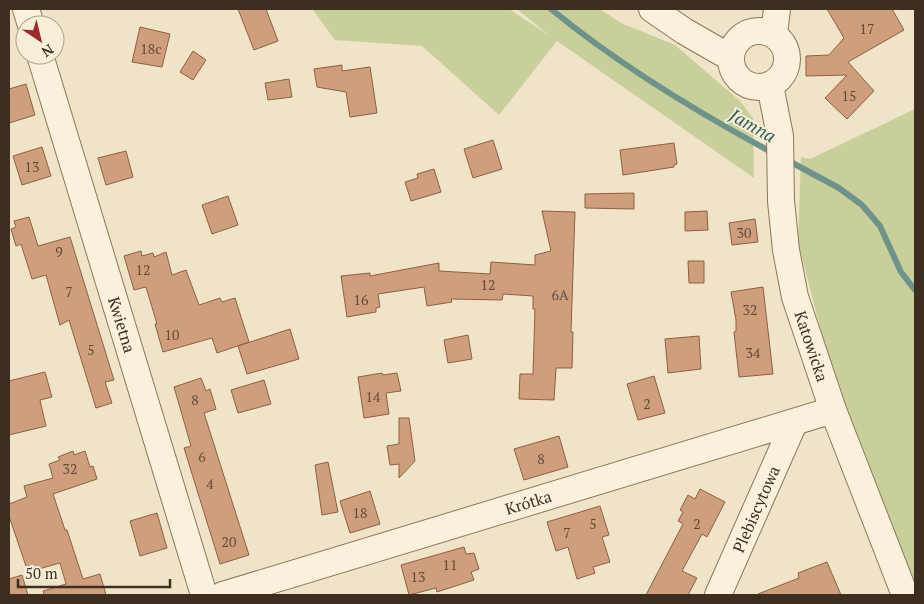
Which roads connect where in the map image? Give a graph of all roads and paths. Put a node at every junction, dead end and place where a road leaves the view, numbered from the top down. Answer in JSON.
{"nodes":[{"id":1,"x":652,"y":9,"type":"edge"},
{"id":2,"x":778,"y":9,"type":"edge"},
{"id":3,"x":774,"y":34,"type":"junction"},
{"id":4,"x":731,"y":58,"type":"junction"},
{"id":5,"x":43,"y":65,"type":"edge"},
{"id":6,"x":770,"y":85,"type":"junction"},
{"id":7,"x":833,"y":410,"type":"junction"},
{"id":8,"x":794,"y":424,"type":"junction"},
{"id":9,"x":204,"y":595,"type":"edge"},
{"id":10,"x":223,"y":595,"type":"edge"},
{"id":11,"x":718,"y":595,"type":"edge"},
{"id":12,"x":905,"y":595,"type":"edge"}],
"edges":[{"from":1,"to":4,"type":"street"},
{"from":2,"to":3,"type":"street"},
{"from":3,"to":4,"type":"street"},
{"from":3,"to":6,"type":"street"},
{"from":4,"to":6,"type":"street"},
{"from":5,"to":9,"type":"street","name":"Kwietna"},
{"from":6,"to":7,"type":"street","name":"Katowicka"},
{"from":7,"to":8,"type":"street","name":"Krótka"},
{"from":7,"to":12,"type":"street","name":"Katowicka"},
{"from":8,"to":10,"type":"street","name":"Krótka"},
{"from":8,"to":11,"type":"street","name":"Plebiscytowa"}]}
